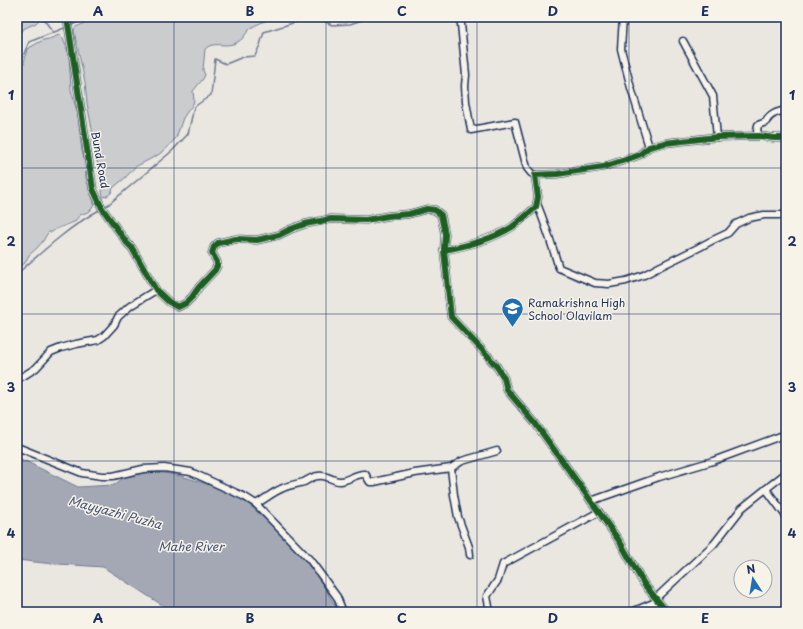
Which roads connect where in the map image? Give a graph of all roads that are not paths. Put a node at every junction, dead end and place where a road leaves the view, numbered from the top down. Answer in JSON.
{"nodes":[{"id":1,"x":67,"y":17,"type":"edge"},
{"id":2,"x":459,"y":17,"type":"edge"},
{"id":3,"x":623,"y":17,"type":"edge"},
{"id":4,"x":683,"y":41,"type":"dead end"},
{"id":5,"x":786,"y":110,"type":"edge"},
{"id":6,"x":759,"y":136,"type":"junction"},
{"id":7,"x":717,"y":137,"type":"junction"},
{"id":8,"x":786,"y":138,"type":"edge"},
{"id":9,"x":649,"y":147,"type":"junction"},
{"id":10,"x":535,"y":176,"type":"junction"},
{"id":11,"x":537,"y":204,"type":"junction"},
{"id":12,"x":786,"y":215,"type":"edge"},
{"id":13,"x":444,"y":250,"type":"junction"},
{"id":14,"x":156,"y":290,"type":"junction"},
{"id":15,"x":17,"y":379,"type":"edge"},
{"id":16,"x":786,"y":434,"type":"edge"},
{"id":17,"x":17,"y":447,"type":"edge"},
{"id":18,"x":497,"y":451,"type":"dead end"},
{"id":19,"x":451,"y":468,"type":"junction"},
{"id":20,"x":786,"y":473,"type":"edge"},
{"id":21,"x":766,"y":489,"type":"junction"},
{"id":22,"x":591,"y":501,"type":"junction"},
{"id":23,"x":256,"y":504,"type":"junction"},
{"id":24,"x":599,"y":512,"type":"junction"},
{"id":25,"x":786,"y":516,"type":"edge"},
{"id":26,"x":470,"y":555,"type":"dead end"},
{"id":27,"x":657,"y":599,"type":"junction"},
{"id":28,"x":343,"y":612,"type":"edge"},
{"id":29,"x":490,"y":612,"type":"edge"},
{"id":30,"x":632,"y":612,"type":"edge"},
{"id":31,"x":667,"y":612,"type":"edge"}],
"edges":[{"from":1,"to":14,"type":"street","name":"Bund Road"},
{"from":2,"to":10,"type":"street"},
{"from":3,"to":9,"type":"street"},
{"from":4,"to":7,"type":"street"},
{"from":5,"to":6,"type":"street"},
{"from":6,"to":7,"type":"street"},
{"from":6,"to":8,"type":"street"},
{"from":7,"to":9,"type":"street"},
{"from":9,"to":10,"type":"street"},
{"from":10,"to":11,"type":"street"},
{"from":11,"to":12,"type":"street"},
{"from":11,"to":13,"type":"street"},
{"from":13,"to":14,"type":"street"},
{"from":13,"to":22,"type":"street"},
{"from":14,"to":15,"type":"street"},
{"from":16,"to":22,"type":"street"},
{"from":17,"to":23,"type":"street"},
{"from":18,"to":19,"type":"street"},
{"from":19,"to":23,"type":"street"},
{"from":19,"to":26,"type":"street"},
{"from":20,"to":21,"type":"street"},
{"from":21,"to":25,"type":"street"},
{"from":21,"to":27,"type":"street"},
{"from":22,"to":24,"type":"street"},
{"from":23,"to":28,"type":"street"},
{"from":24,"to":27,"type":"street"},
{"from":24,"to":29,"type":"street"},
{"from":27,"to":30,"type":"street"},
{"from":27,"to":31,"type":"street"}]}
